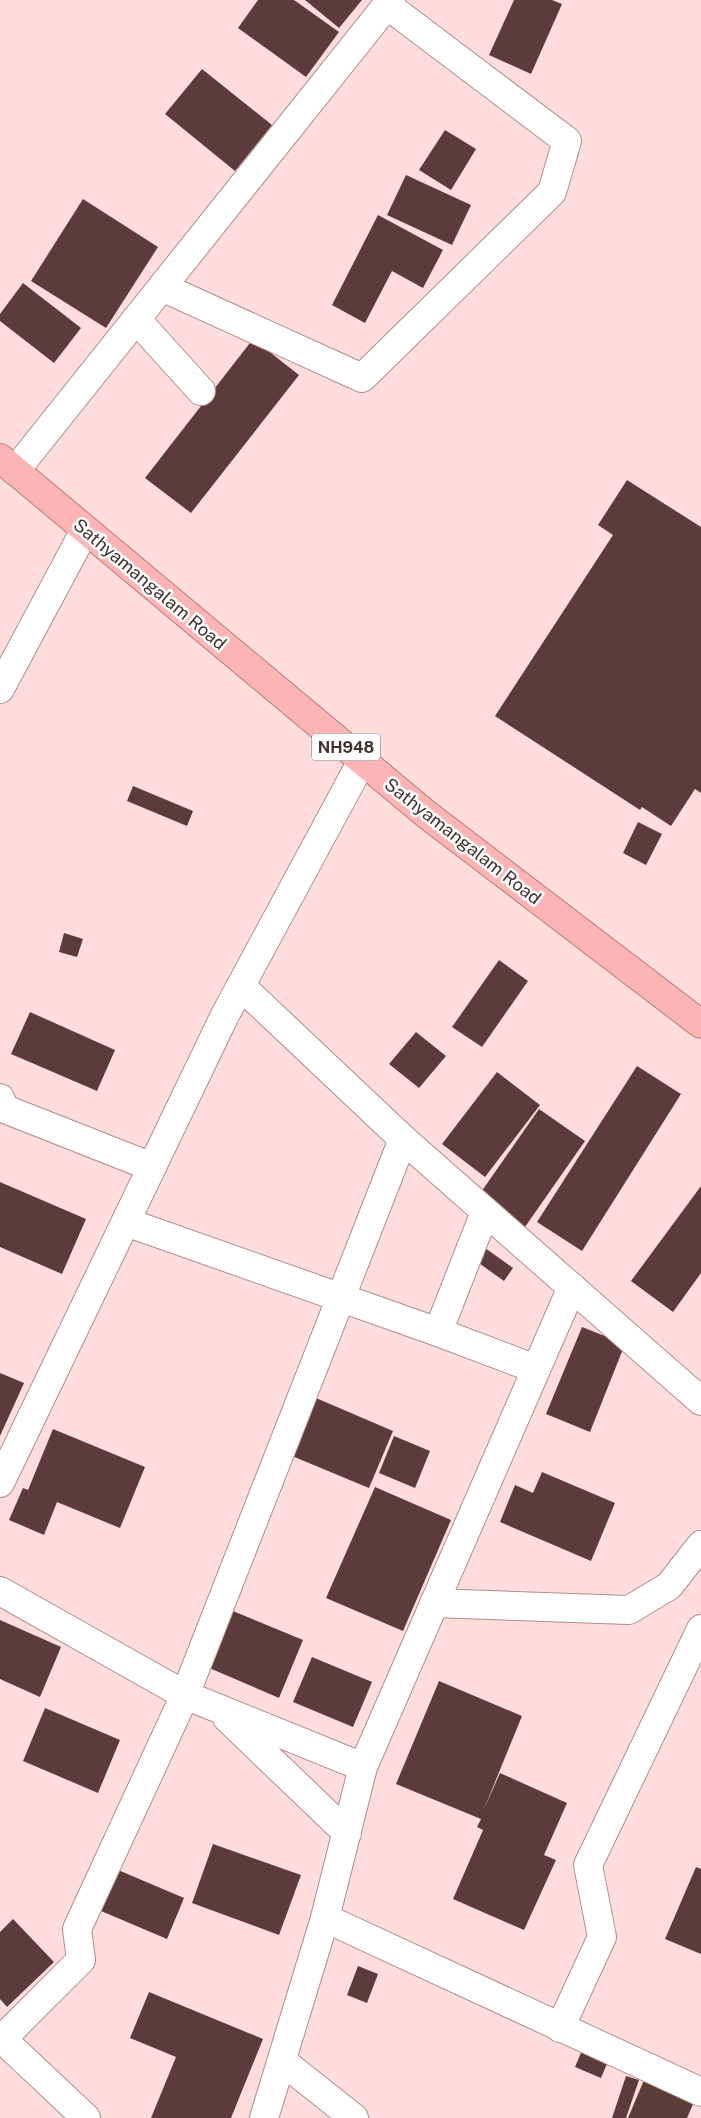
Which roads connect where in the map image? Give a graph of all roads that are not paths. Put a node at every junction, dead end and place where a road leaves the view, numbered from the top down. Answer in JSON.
{"nodes":[{"id":1,"x":389,"y":2,"type":"edge"},
{"id":2,"x":162,"y":287,"type":"junction"},
{"id":3,"x":136,"y":319,"type":"junction"},
{"id":4,"x":201,"y":391,"type":"dead end"},
{"id":5,"x":8,"y":465,"type":"edge"},
{"id":6,"x":85,"y":530,"type":"junction"},
{"id":7,"x":0,"y":689,"type":"edge"},
{"id":8,"x":362,"y":761,"type":"junction"},
{"id":9,"x":241,"y":986,"type":"junction"},
{"id":10,"x":701,"y":1024,"type":"edge"},
{"id":11,"x":2,"y":1106,"type":"edge"},
{"id":12,"x":402,"y":1139,"type":"junction"},
{"id":13,"x":152,"y":1167,"type":"junction"},
{"id":14,"x":486,"y":1212,"type":"junction"},
{"id":15,"x":126,"y":1222,"type":"junction"},
{"id":16,"x":572,"y":1287,"type":"junction"},
{"id":17,"x":340,"y":1297,"type":"junction"},
{"id":18,"x":438,"y":1332,"type":"junction"},
{"id":19,"x":536,"y":1369,"type":"junction"},
{"id":20,"x":701,"y":1401,"type":"edge"},
{"id":21,"x":0,"y":1483,"type":"edge"},
{"id":22,"x":701,"y":1545,"type":"edge"},
{"id":23,"x":0,"y":1591,"type":"edge"},
{"id":24,"x":434,"y":1603,"type":"junction"},
{"id":25,"x":701,"y":1629,"type":"edge"},
{"id":26,"x":184,"y":1695,"type":"junction"},
{"id":27,"x":216,"y":1708,"type":"junction"},
{"id":28,"x":363,"y":1767,"type":"junction"},
{"id":29,"x":347,"y":1833,"type":"junction"},
{"id":30,"x":325,"y":1918,"type":"junction"},
{"id":31,"x":560,"y":2028,"type":"junction"},
{"id":32,"x":1,"y":2038,"type":"edge"},
{"id":33,"x":282,"y":2061,"type":"junction"},
{"id":34,"x":701,"y":2092,"type":"edge"},
{"id":35,"x":86,"y":2118,"type":"edge"},
{"id":36,"x":264,"y":2118,"type":"edge"},
{"id":37,"x":354,"y":2118,"type":"edge"}],
"edges":[{"from":1,"to":2,"type":"street"},
{"from":1,"to":2,"type":"street"},
{"from":2,"to":3,"type":"street"},
{"from":3,"to":4,"type":"street"},
{"from":3,"to":5,"type":"street"},
{"from":5,"to":6,"type":"highway","name":"Sathyamangalam Road","number":"NH948"},
{"from":6,"to":7,"type":"street"},
{"from":6,"to":8,"type":"highway","name":"Sathyamangalam Road","number":"NH948"},
{"from":8,"to":9,"type":"street"},
{"from":8,"to":10,"type":"highway","name":"Sathyamangalam Road","number":"NH948"},
{"from":9,"to":12,"type":"street"},
{"from":9,"to":13,"type":"street"},
{"from":11,"to":13,"type":"street"},
{"from":12,"to":14,"type":"street"},
{"from":12,"to":17,"type":"street"},
{"from":13,"to":15,"type":"street"},
{"from":14,"to":16,"type":"street"},
{"from":14,"to":18,"type":"street"},
{"from":15,"to":17,"type":"street"},
{"from":15,"to":21,"type":"street"},
{"from":16,"to":19,"type":"street"},
{"from":16,"to":20,"type":"street"},
{"from":17,"to":18,"type":"street"},
{"from":17,"to":26,"type":"street"},
{"from":18,"to":19,"type":"street"},
{"from":19,"to":24,"type":"street"},
{"from":22,"to":24,"type":"street"},
{"from":23,"to":26,"type":"street"},
{"from":24,"to":28,"type":"street"},
{"from":25,"to":31,"type":"street"},
{"from":26,"to":27,"type":"street"},
{"from":26,"to":32,"type":"street"},
{"from":27,"to":28,"type":"street"},
{"from":27,"to":29,"type":"street"},
{"from":28,"to":29,"type":"street"},
{"from":29,"to":30,"type":"street"},
{"from":30,"to":31,"type":"street"},
{"from":30,"to":33,"type":"street"},
{"from":31,"to":34,"type":"street"},
{"from":32,"to":35,"type":"street"},
{"from":33,"to":36,"type":"street"},
{"from":33,"to":37,"type":"street"}]}
